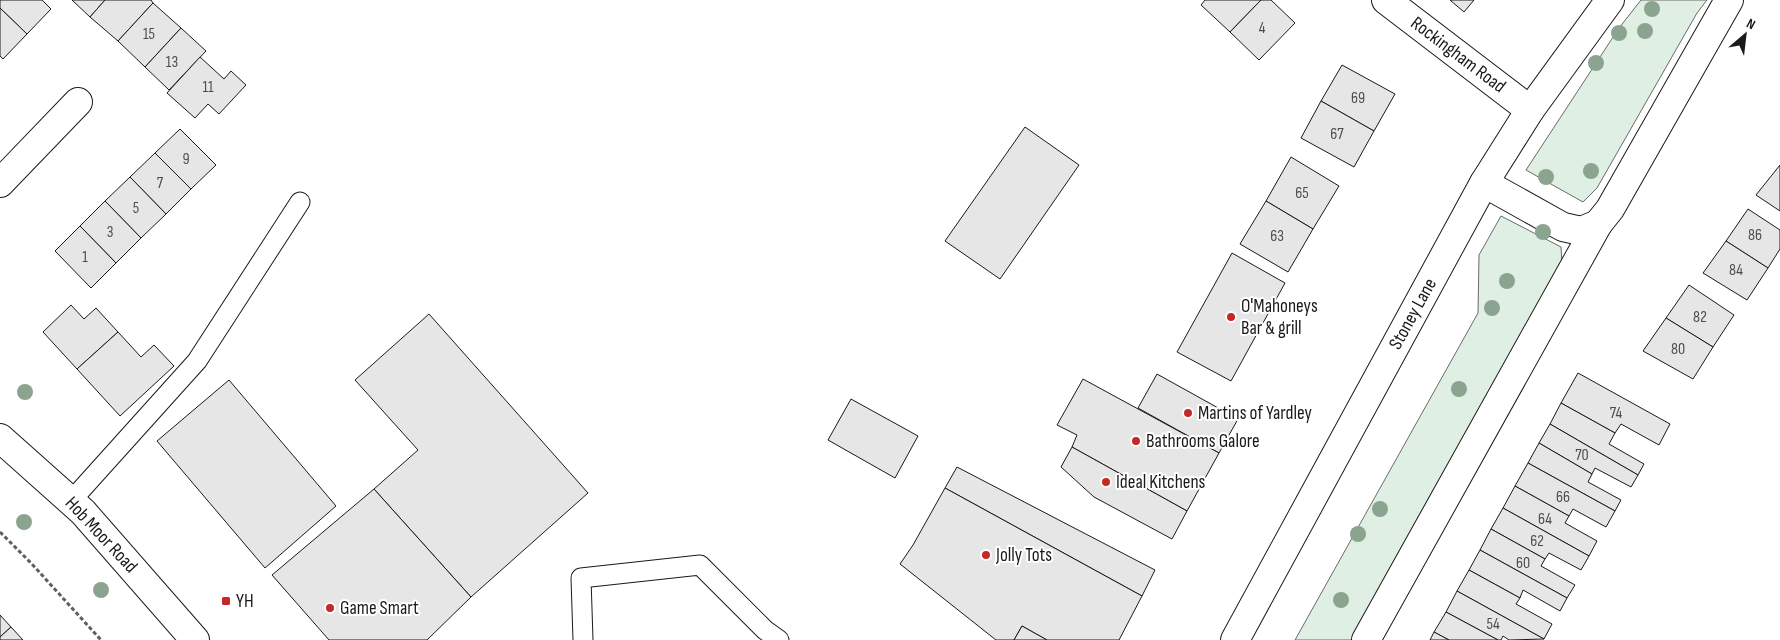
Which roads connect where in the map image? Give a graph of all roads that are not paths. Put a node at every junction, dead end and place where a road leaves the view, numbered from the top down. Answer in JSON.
{"nodes":[{"id":1,"x":1386,"y":0,"type":"edge"},
{"id":2,"x":1610,"y":0,"type":"edge"},
{"id":3,"x":1730,"y":0,"type":"edge"},
{"id":4,"x":78,"y":102,"type":"dead end"},
{"id":5,"x":1530,"y":110,"type":"junction"},
{"id":6,"x":0,"y":183,"type":"edge"},
{"id":7,"x":1484,"y":183,"type":"junction"},
{"id":8,"x":300,"y":202,"type":"dead end"},
{"id":9,"x":1598,"y":224,"type":"junction"},
{"id":10,"x":0,"y":438,"type":"edge"},
{"id":11,"x":71,"y":501,"type":"junction"},
{"id":12,"x":772,"y":635,"type":"edge"},
{"id":13,"x":195,"y":640,"type":"edge"},
{"id":14,"x":583,"y":640,"type":"edge"},
{"id":15,"x":1235,"y":640,"type":"edge"},
{"id":16,"x":1366,"y":640,"type":"edge"}],
"edges":[{"from":1,"to":5,"type":"street","name":"Rockingham Road"},
{"from":2,"to":5,"type":"street","name":"Stoney Lane"},
{"from":3,"to":9,"type":"street"},
{"from":4,"to":6,"type":"street"},
{"from":5,"to":7,"type":"street","name":"Stoney Lane"},
{"from":7,"to":9,"type":"street"},
{"from":7,"to":15,"type":"street","name":"Stoney Lane"},
{"from":8,"to":11,"type":"lane"},
{"from":9,"to":16,"type":"street"},
{"from":10,"to":11,"type":"street","name":"Hob Moor Road"},
{"from":11,"to":13,"type":"street","name":"Hob Moor Road"},
{"from":12,"to":14,"type":"lane"}]}
